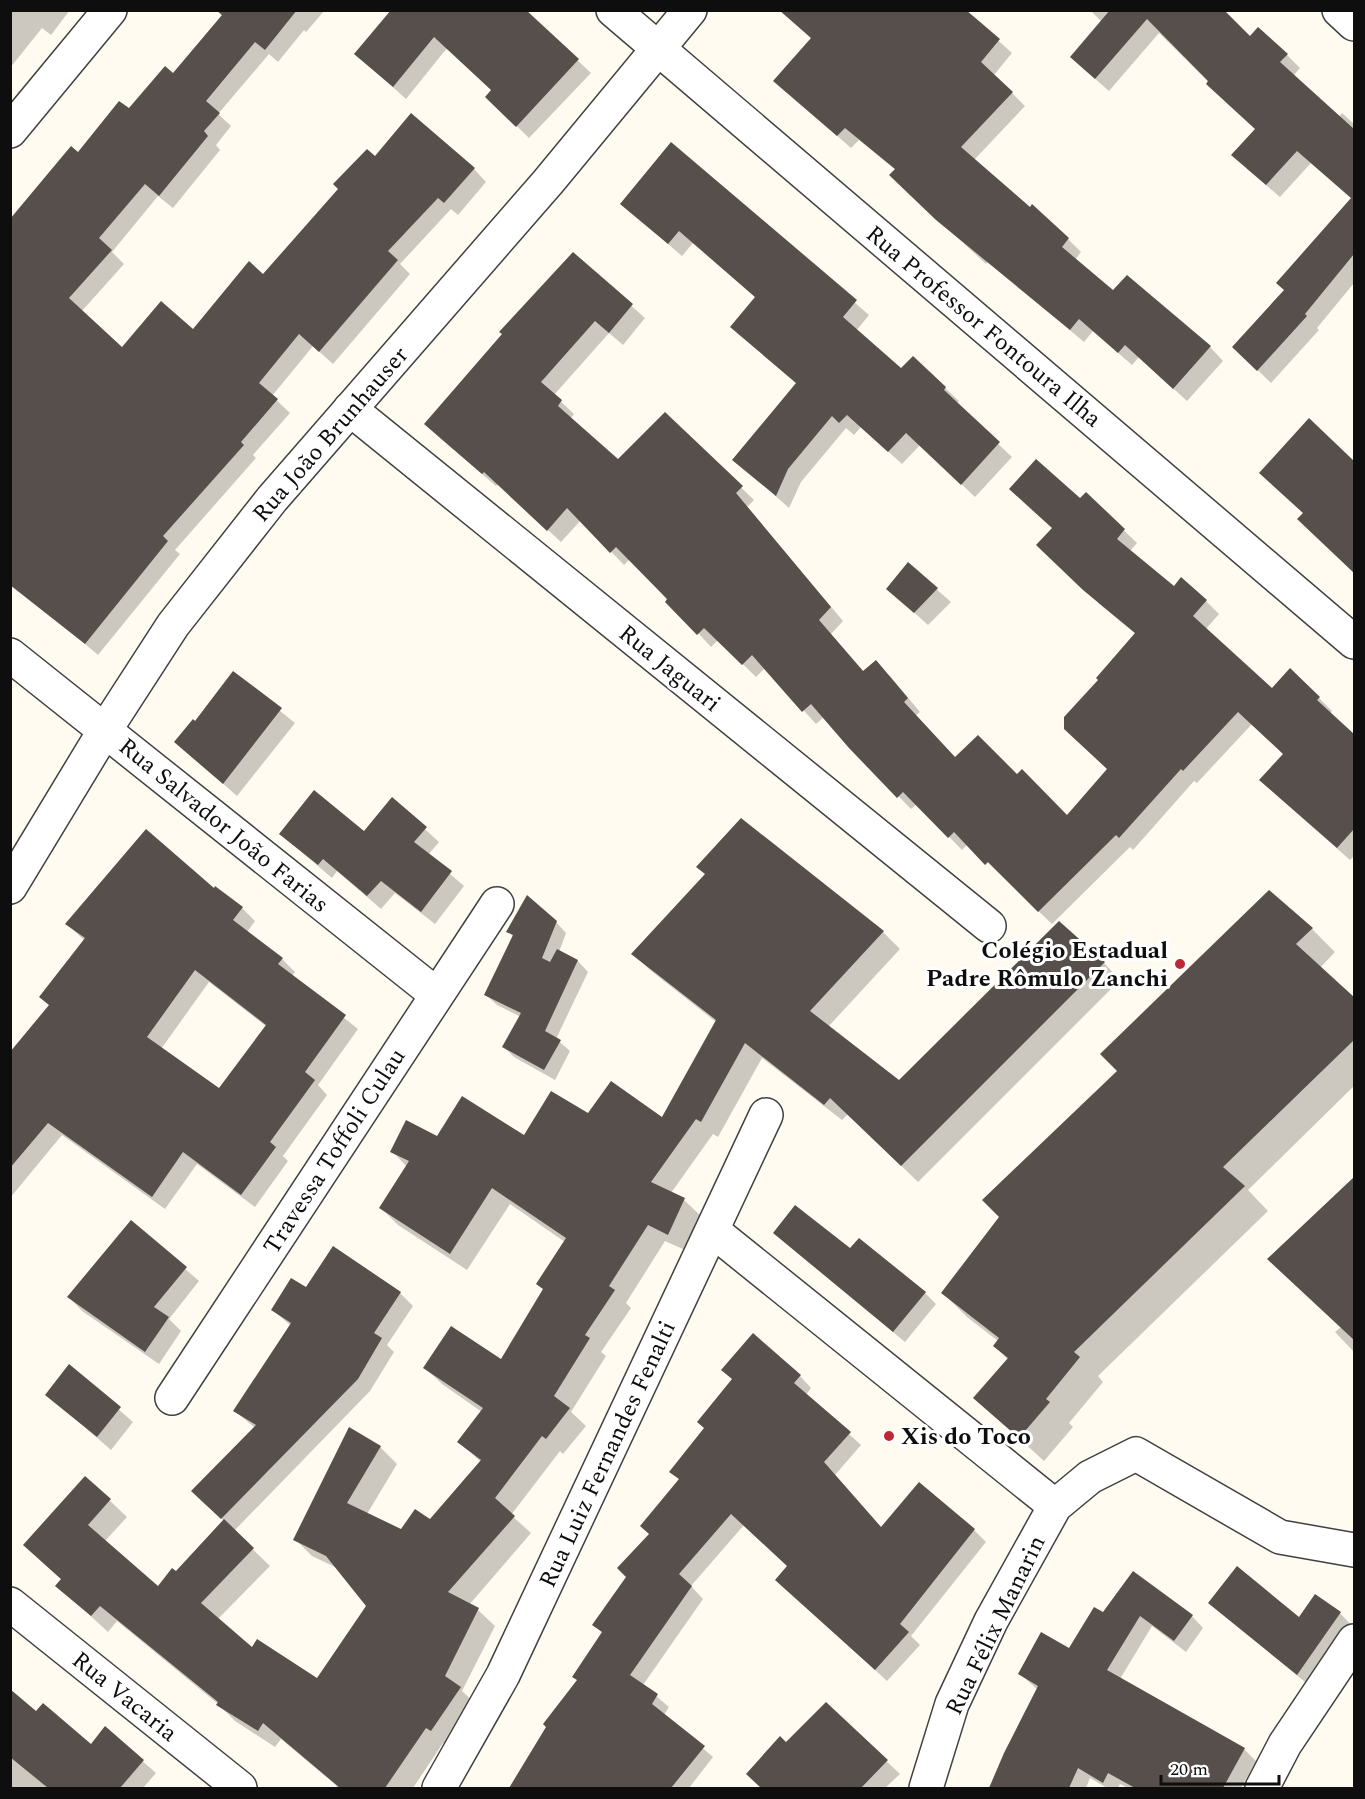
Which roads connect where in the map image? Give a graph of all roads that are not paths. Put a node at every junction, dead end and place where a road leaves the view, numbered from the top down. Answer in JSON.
{"nodes":[{"id":1,"x":110,"y":10,"type":"edge"},
{"id":2,"x":613,"y":10,"type":"edge"},
{"id":3,"x":690,"y":10,"type":"edge"},
{"id":4,"x":1339,"y":10,"type":"edge"},
{"id":5,"x":1354,"y":24,"type":"edge"},
{"id":6,"x":658,"y":49,"type":"junction"},
{"id":7,"x":10,"y":131,"type":"edge"},
{"id":8,"x":350,"y":409,"type":"junction"},
{"id":9,"x":1354,"y":642,"type":"edge"},
{"id":10,"x":10,"y":655,"type":"edge"},
{"id":11,"x":105,"y":730,"type":"junction"},
{"id":12,"x":10,"y":887,"type":"edge"},
{"id":13,"x":497,"y":904,"type":"dead end"},
{"id":14,"x":989,"y":926,"type":"dead end"},
{"id":15,"x":436,"y":995,"type":"junction"},
{"id":16,"x":766,"y":1115,"type":"dead end"},
{"id":17,"x":712,"y":1230,"type":"junction"},
{"id":18,"x":172,"y":1398,"type":"dead end"},
{"id":19,"x":1055,"y":1506,"type":"junction"},
{"id":20,"x":1354,"y":1550,"type":"edge"},
{"id":21,"x":10,"y":1604,"type":"edge"},
{"id":22,"x":1354,"y":1641,"type":"edge"},
{"id":23,"x":240,"y":1788,"type":"edge"},
{"id":24,"x":439,"y":1788,"type":"edge"},
{"id":25,"x":926,"y":1788,"type":"edge"},
{"id":26,"x":1262,"y":1788,"type":"edge"}],
"edges":[{"from":1,"to":7,"type":"street"},
{"from":2,"to":6,"type":"street","name":"Rua Professor Fontoura Ilha"},
{"from":3,"to":6,"type":"street","name":"Rua João Brunhauser"},
{"from":4,"to":5,"type":"street"},
{"from":6,"to":8,"type":"street","name":"Rua João Brunhauser"},
{"from":6,"to":9,"type":"street","name":"Rua Professor Fontoura Ilha"},
{"from":8,"to":11,"type":"street","name":"Rua João Brunhauser"},
{"from":8,"to":14,"type":"street","name":"Rua Jaguari"},
{"from":10,"to":11,"type":"street","name":"Rua Salvador João Farias"},
{"from":11,"to":12,"type":"street","name":"Rua João Brunhauser"},
{"from":11,"to":15,"type":"street","name":"Rua Salvador João Farias"},
{"from":13,"to":15,"type":"street","name":"Travessa Toffoli Culau"},
{"from":15,"to":18,"type":"street","name":"Travessa Toffoli Culau"},
{"from":16,"to":17,"type":"street","name":"Rua Luiz Fernandes Fenalti"},
{"from":17,"to":19,"type":"street"},
{"from":17,"to":24,"type":"street","name":"Rua Luiz Fernandes Fenalti"},
{"from":19,"to":20,"type":"street","name":"Rua Félix Manarin"},
{"from":19,"to":25,"type":"street","name":"Rua Félix Manarin"},
{"from":21,"to":23,"type":"street","name":"Rua Vacaria"},
{"from":22,"to":26,"type":"street"}]}
